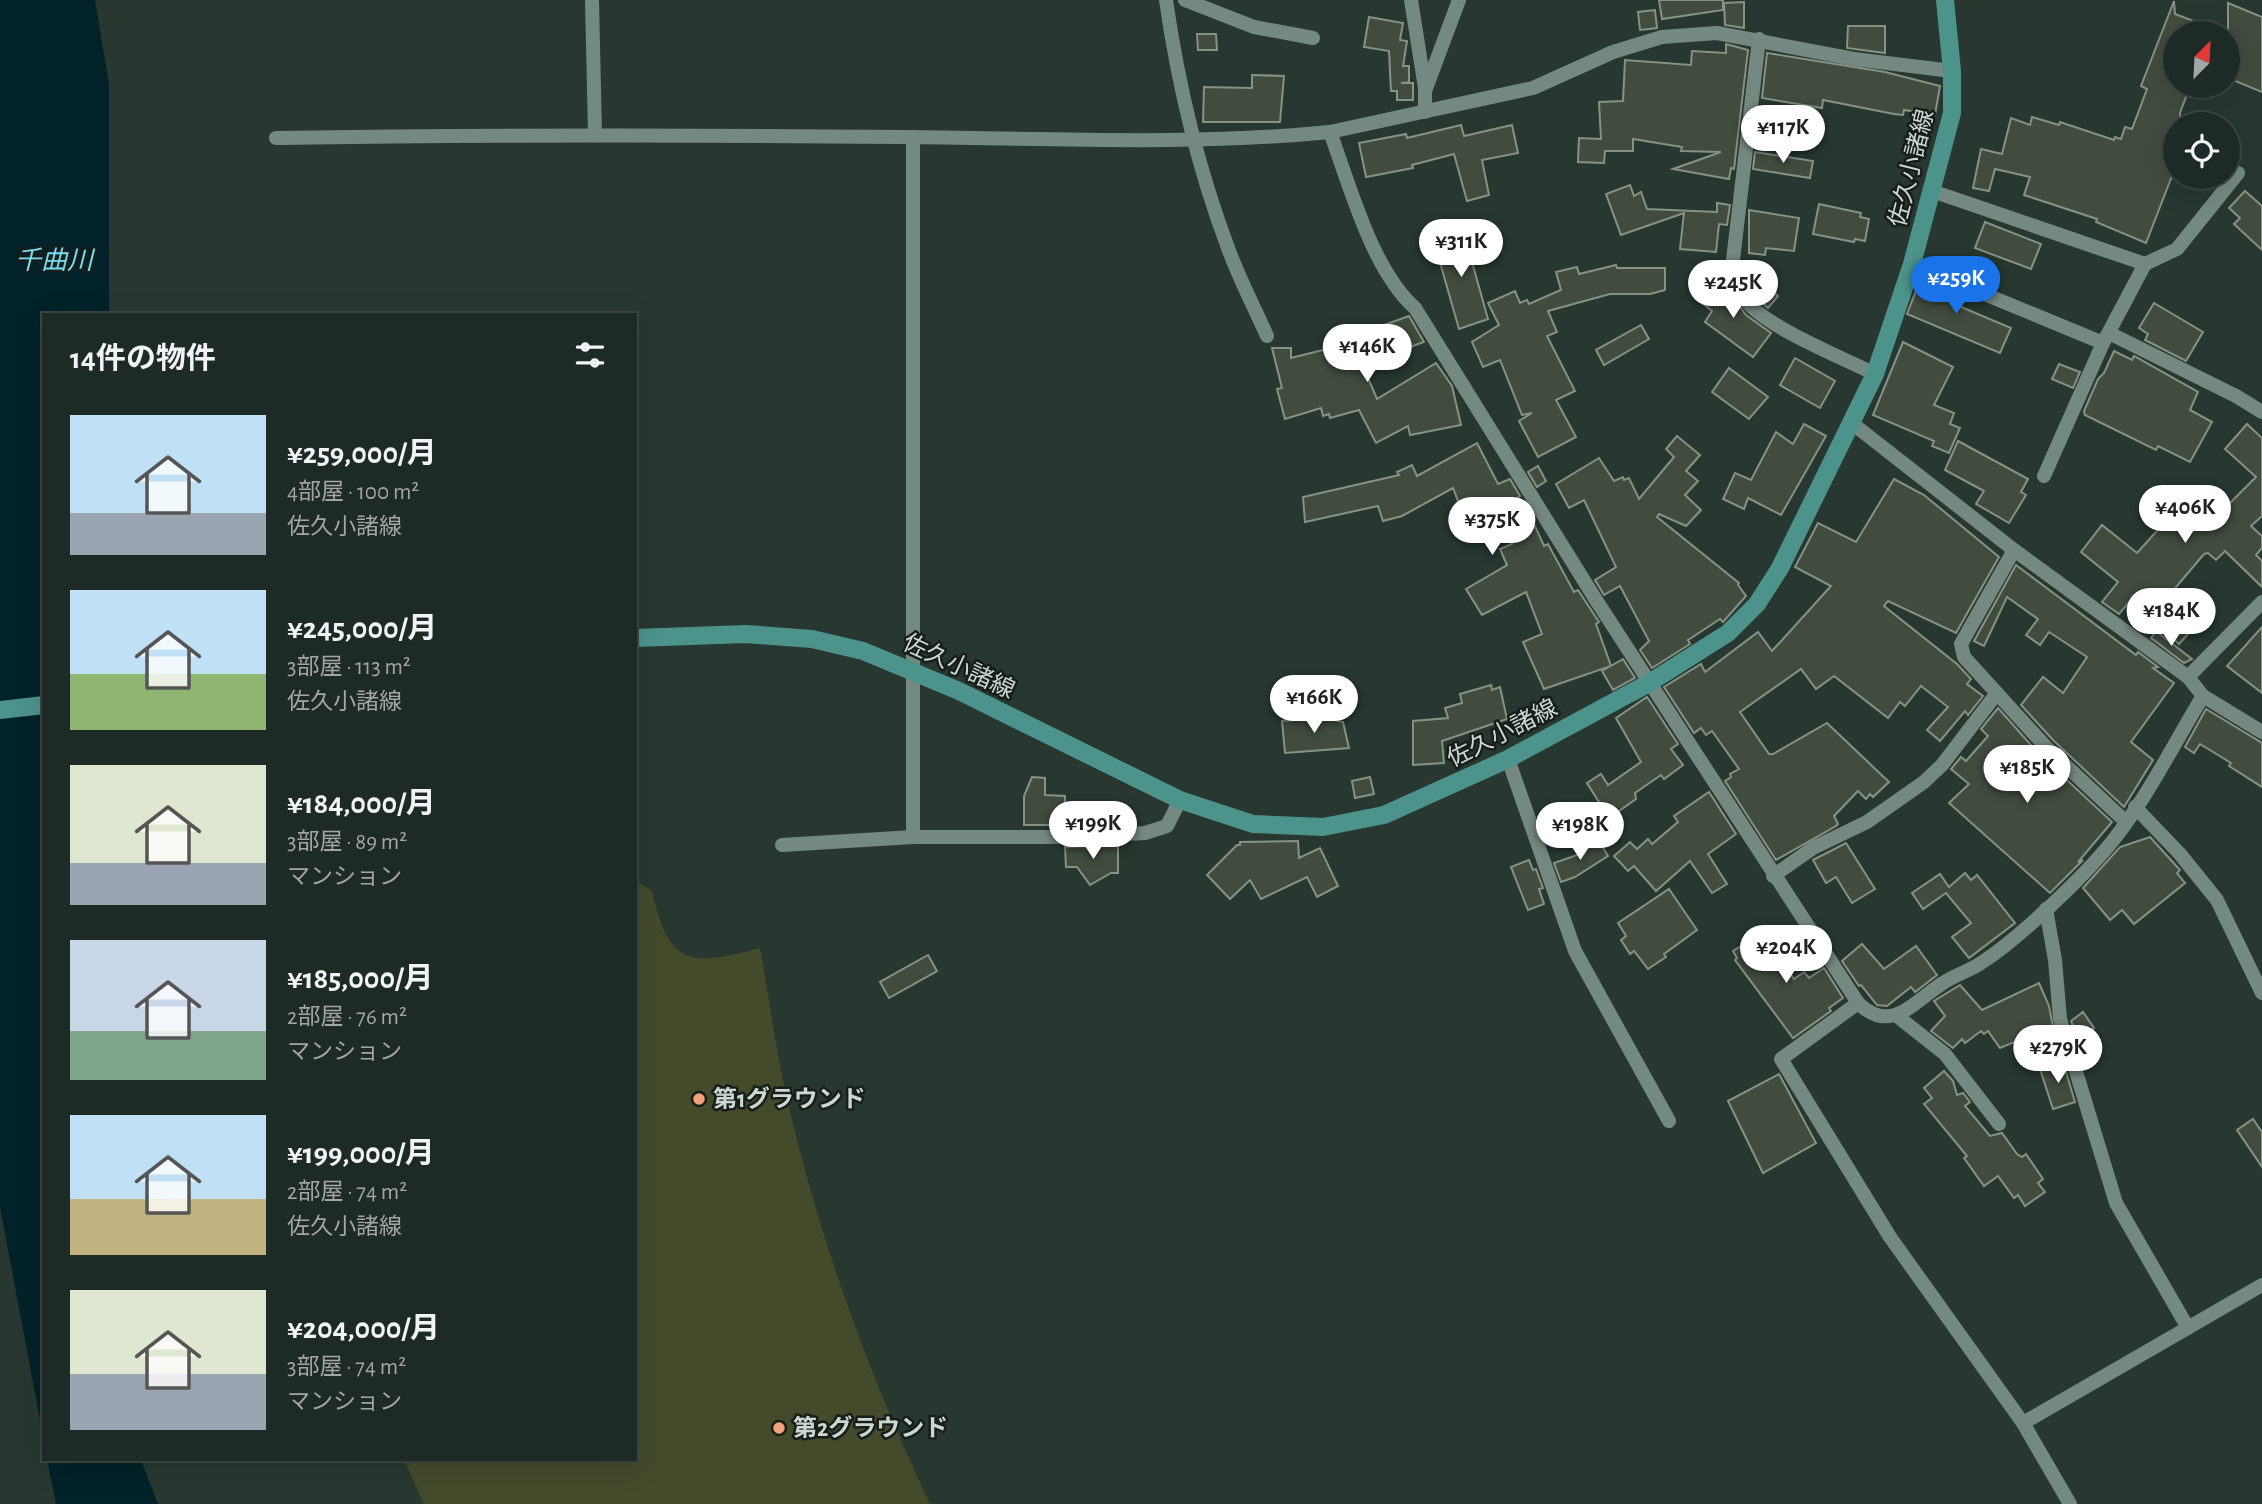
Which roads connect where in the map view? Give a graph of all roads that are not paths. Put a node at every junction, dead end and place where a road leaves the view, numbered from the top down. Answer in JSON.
{"nodes":[{"id":1,"x":592,"y":0,"type":"edge"},
{"id":2,"x":1166,"y":0,"type":"edge"},
{"id":3,"x":1185,"y":0,"type":"edge"},
{"id":4,"x":1411,"y":0,"type":"edge"},
{"id":5,"x":1459,"y":0,"type":"edge"},
{"id":6,"x":1945,"y":0,"type":"edge"},
{"id":7,"x":1313,"y":38,"type":"dead end"},
{"id":8,"x":1759,"y":39,"type":"junction"},
{"id":9,"x":1952,"y":71,"type":"junction"},
{"id":10,"x":1425,"y":91,"type":"junction"},
{"id":11,"x":1425,"y":112,"type":"junction"},
{"id":12,"x":1330,"y":132,"type":"junction"},
{"id":13,"x":595,"y":134,"type":"junction"},
{"id":14,"x":913,"y":137,"type":"junction"},
{"id":15,"x":276,"y":138,"type":"dead end"},
{"id":16,"x":1194,"y":141,"type":"junction"},
{"id":17,"x":2225,"y":189,"type":"edge"},
{"id":18,"x":1932,"y":191,"type":"junction"},
{"id":19,"x":1912,"y":264,"type":"junction"},
{"id":20,"x":2145,"y":264,"type":"junction"},
{"id":21,"x":1267,"y":336,"type":"dead end"},
{"id":22,"x":2107,"y":339,"type":"junction"},
{"id":23,"x":1875,"y":374,"type":"junction"},
{"id":24,"x":2262,"y":412,"type":"edge"},
{"id":25,"x":1853,"y":424,"type":"junction"},
{"id":26,"x":2044,"y":476,"type":"dead end"},
{"id":27,"x":2014,"y":550,"type":"junction"},
{"id":28,"x":2262,"y":602,"type":"edge"},
{"id":29,"x":638,"y":638,"type":"edge"},
{"id":30,"x":911,"y":669,"type":"junction"},
{"id":31,"x":2188,"y":677,"type":"junction"},
{"id":32,"x":1650,"y":684,"type":"junction"},
{"id":33,"x":1997,"y":694,"type":"junction"},
{"id":34,"x":2203,"y":696,"type":"junction"},
{"id":35,"x":42,"y":705,"type":"edge"},
{"id":36,"x":0,"y":710,"type":"edge"},
{"id":37,"x":2262,"y":732,"type":"edge"},
{"id":38,"x":1508,"y":759,"type":"junction"},
{"id":39,"x":1180,"y":800,"type":"junction"},
{"id":40,"x":2135,"y":807,"type":"junction"},
{"id":41,"x":2125,"y":821,"type":"junction"},
{"id":42,"x":913,"y":837,"type":"junction"},
{"id":43,"x":782,"y":845,"type":"dead end"},
{"id":44,"x":1773,"y":876,"type":"junction"},
{"id":45,"x":2046,"y":909,"type":"junction"},
{"id":46,"x":2262,"y":993,"type":"edge"},
{"id":47,"x":1858,"y":1003,"type":"junction"},
{"id":48,"x":1897,"y":1016,"type":"junction"},
{"id":49,"x":1670,"y":1121,"type":"dead end"},
{"id":50,"x":1998,"y":1124,"type":"dead end"},
{"id":51,"x":2262,"y":1286,"type":"edge"},
{"id":52,"x":2188,"y":1328,"type":"junction"},
{"id":53,"x":2023,"y":1423,"type":"junction"},
{"id":54,"x":2070,"y":1504,"type":"edge"}],
"edges":[{"from":1,"to":13,"type":"street"},
{"from":2,"to":16,"type":"street"},
{"from":3,"to":7,"type":"street"},
{"from":4,"to":10,"type":"street"},
{"from":5,"to":10,"type":"street"},
{"from":6,"to":9,"type":"main road","name":"佐久小諸線"},
{"from":8,"to":9,"type":"street"},
{"from":8,"to":11,"type":"street"},
{"from":8,"to":23,"type":"street"},
{"from":9,"to":18,"type":"main road","name":"佐久小諸線"},
{"from":10,"to":11,"type":"street"},
{"from":11,"to":12,"type":"street"},
{"from":12,"to":16,"type":"street"},
{"from":12,"to":32,"type":"street"},
{"from":13,"to":14,"type":"street"},
{"from":13,"to":15,"type":"street"},
{"from":14,"to":16,"type":"street"},
{"from":14,"to":30,"type":"street"},
{"from":16,"to":21,"type":"street"},
{"from":17,"to":20,"type":"street"},
{"from":18,"to":19,"type":"main road","name":"佐久小諸線"},
{"from":18,"to":20,"type":"street"},
{"from":19,"to":22,"type":"street"},
{"from":19,"to":23,"type":"main road","name":"佐久小諸線"},
{"from":20,"to":22,"type":"street"},
{"from":22,"to":24,"type":"street"},
{"from":22,"to":26,"type":"street"},
{"from":23,"to":25,"type":"main road","name":"佐久小諸線"},
{"from":25,"to":27,"type":"street"},
{"from":25,"to":32,"type":"main road","name":"佐久小諸線"},
{"from":27,"to":31,"type":"street"},
{"from":27,"to":33,"type":"street"},
{"from":28,"to":31,"type":"street"},
{"from":29,"to":30,"type":"main road","name":"佐久小諸線"},
{"from":30,"to":39,"type":"main road","name":"佐久小諸線"},
{"from":30,"to":42,"type":"street"},
{"from":31,"to":34,"type":"street"},
{"from":32,"to":38,"type":"main road","name":"佐久小諸線"},
{"from":32,"to":44,"type":"street"},
{"from":33,"to":41,"type":"street"},
{"from":33,"to":44,"type":"street"},
{"from":34,"to":37,"type":"street"},
{"from":34,"to":40,"type":"street"},
{"from":35,"to":36,"type":"main road"},
{"from":38,"to":39,"type":"main road","name":"佐久小諸線"},
{"from":38,"to":49,"type":"street"},
{"from":39,"to":42,"type":"street"},
{"from":40,"to":41,"type":"street"},
{"from":40,"to":46,"type":"street"},
{"from":41,"to":45,"type":"street"},
{"from":42,"to":43,"type":"street"},
{"from":44,"to":47,"type":"street"},
{"from":45,"to":48,"type":"street"},
{"from":45,"to":52,"type":"street"},
{"from":47,"to":48,"type":"street"},
{"from":47,"to":53,"type":"street"},
{"from":48,"to":50,"type":"street"},
{"from":51,"to":52,"type":"street"},
{"from":52,"to":53,"type":"street"},
{"from":53,"to":54,"type":"street"}]}
